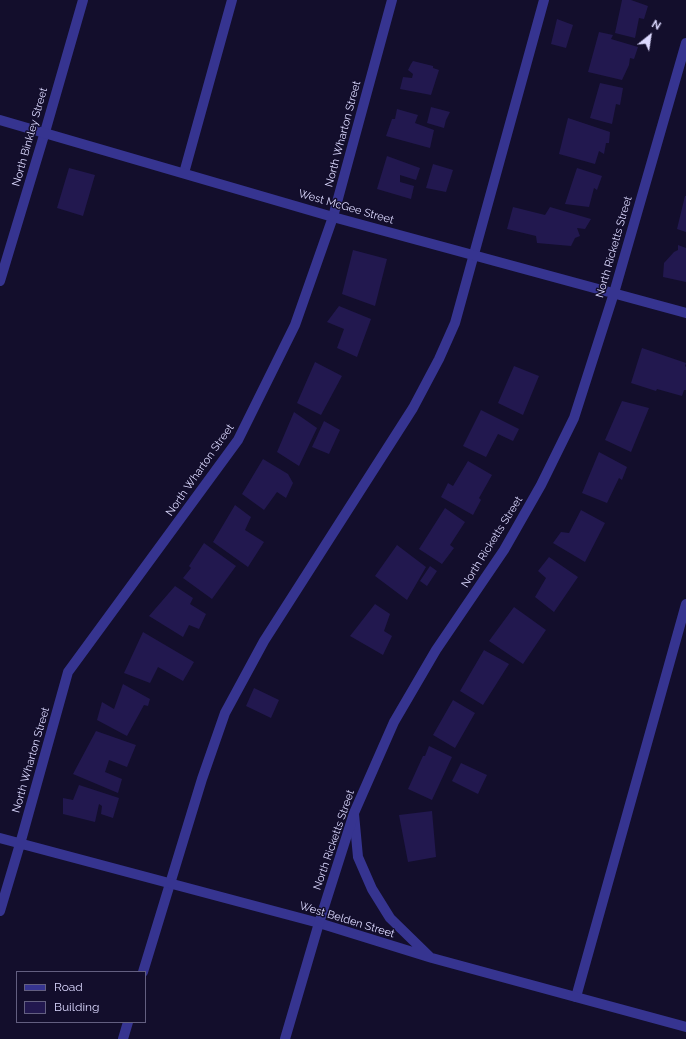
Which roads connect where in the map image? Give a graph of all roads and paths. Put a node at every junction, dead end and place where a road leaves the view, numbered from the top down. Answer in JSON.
{"nodes":[{"id":1,"x":83,"y":0,"type":"edge"},
{"id":2,"x":232,"y":0,"type":"edge"},
{"id":3,"x":392,"y":0,"type":"edge"},
{"id":4,"x":544,"y":0,"type":"edge"},
{"id":5,"x":686,"y":43,"type":"edge"},
{"id":6,"x":0,"y":120,"type":"edge"},
{"id":7,"x":45,"y":132,"type":"junction"},
{"id":8,"x":184,"y":173,"type":"junction"},
{"id":9,"x":333,"y":217,"type":"junction"},
{"id":10,"x":474,"y":255,"type":"junction"},
{"id":11,"x":0,"y":281,"type":"edge"},
{"id":12,"x":614,"y":293,"type":"junction"},
{"id":13,"x":686,"y":313,"type":"edge"},
{"id":14,"x":686,"y":604,"type":"edge"},
{"id":15,"x":354,"y":813,"type":"junction"},
{"id":16,"x":0,"y":838,"type":"edge"},
{"id":17,"x":20,"y":844,"type":"junction"},
{"id":18,"x":170,"y":884,"type":"junction"},
{"id":19,"x":0,"y":911,"type":"edge"},
{"id":20,"x":319,"y":923,"type":"junction"},
{"id":21,"x":432,"y":958,"type":"junction"},
{"id":22,"x":143,"y":971,"type":"edge"},
{"id":23,"x":576,"y":997,"type":"junction"},
{"id":24,"x":128,"y":1023,"type":"edge"},
{"id":25,"x":686,"y":1027,"type":"edge"},
{"id":26,"x":123,"y":1039,"type":"edge"},
{"id":27,"x":285,"y":1039,"type":"edge"}],
"edges":[{"from":1,"to":7,"type":"street","name":"North Binkley Street"},
{"from":2,"to":8,"type":"street"},
{"from":3,"to":9,"type":"street","name":"North Wharton Street"},
{"from":4,"to":10,"type":"street"},
{"from":5,"to":12,"type":"street","name":"North Ricketts Street"},
{"from":6,"to":7,"type":"street","name":"West McGee Street"},
{"from":7,"to":8,"type":"street","name":"West McGee Street"},
{"from":7,"to":11,"type":"street","name":"North Binkley Street"},
{"from":8,"to":9,"type":"street","name":"West McGee Street"},
{"from":9,"to":10,"type":"street","name":"West McGee Street"},
{"from":9,"to":17,"type":"street","name":"North Wharton Street"},
{"from":10,"to":12,"type":"street","name":"West McGee Street"},
{"from":10,"to":18,"type":"street"},
{"from":12,"to":13,"type":"street","name":"West McGee Street"},
{"from":12,"to":15,"type":"street","name":"North Ricketts Street"},
{"from":14,"to":23,"type":"street"},
{"from":15,"to":20,"type":"street","name":"North Ricketts Street"},
{"from":15,"to":21,"type":"street"},
{"from":16,"to":17,"type":"street","name":"West Belden Street"},
{"from":17,"to":18,"type":"street","name":"West Belden Street"},
{"from":17,"to":19,"type":"street","name":"North Wharton Street"},
{"from":18,"to":20,"type":"street","name":"West Belden Street"},
{"from":18,"to":22,"type":"street"},
{"from":20,"to":21,"type":"street","name":"West Belden Street"},
{"from":20,"to":27,"type":"street","name":"North Ricketts Street"},
{"from":21,"to":23,"type":"street","name":"West Belden Street"},
{"from":23,"to":25,"type":"street","name":"West Belden Street"},
{"from":24,"to":26,"type":"street"}]}
